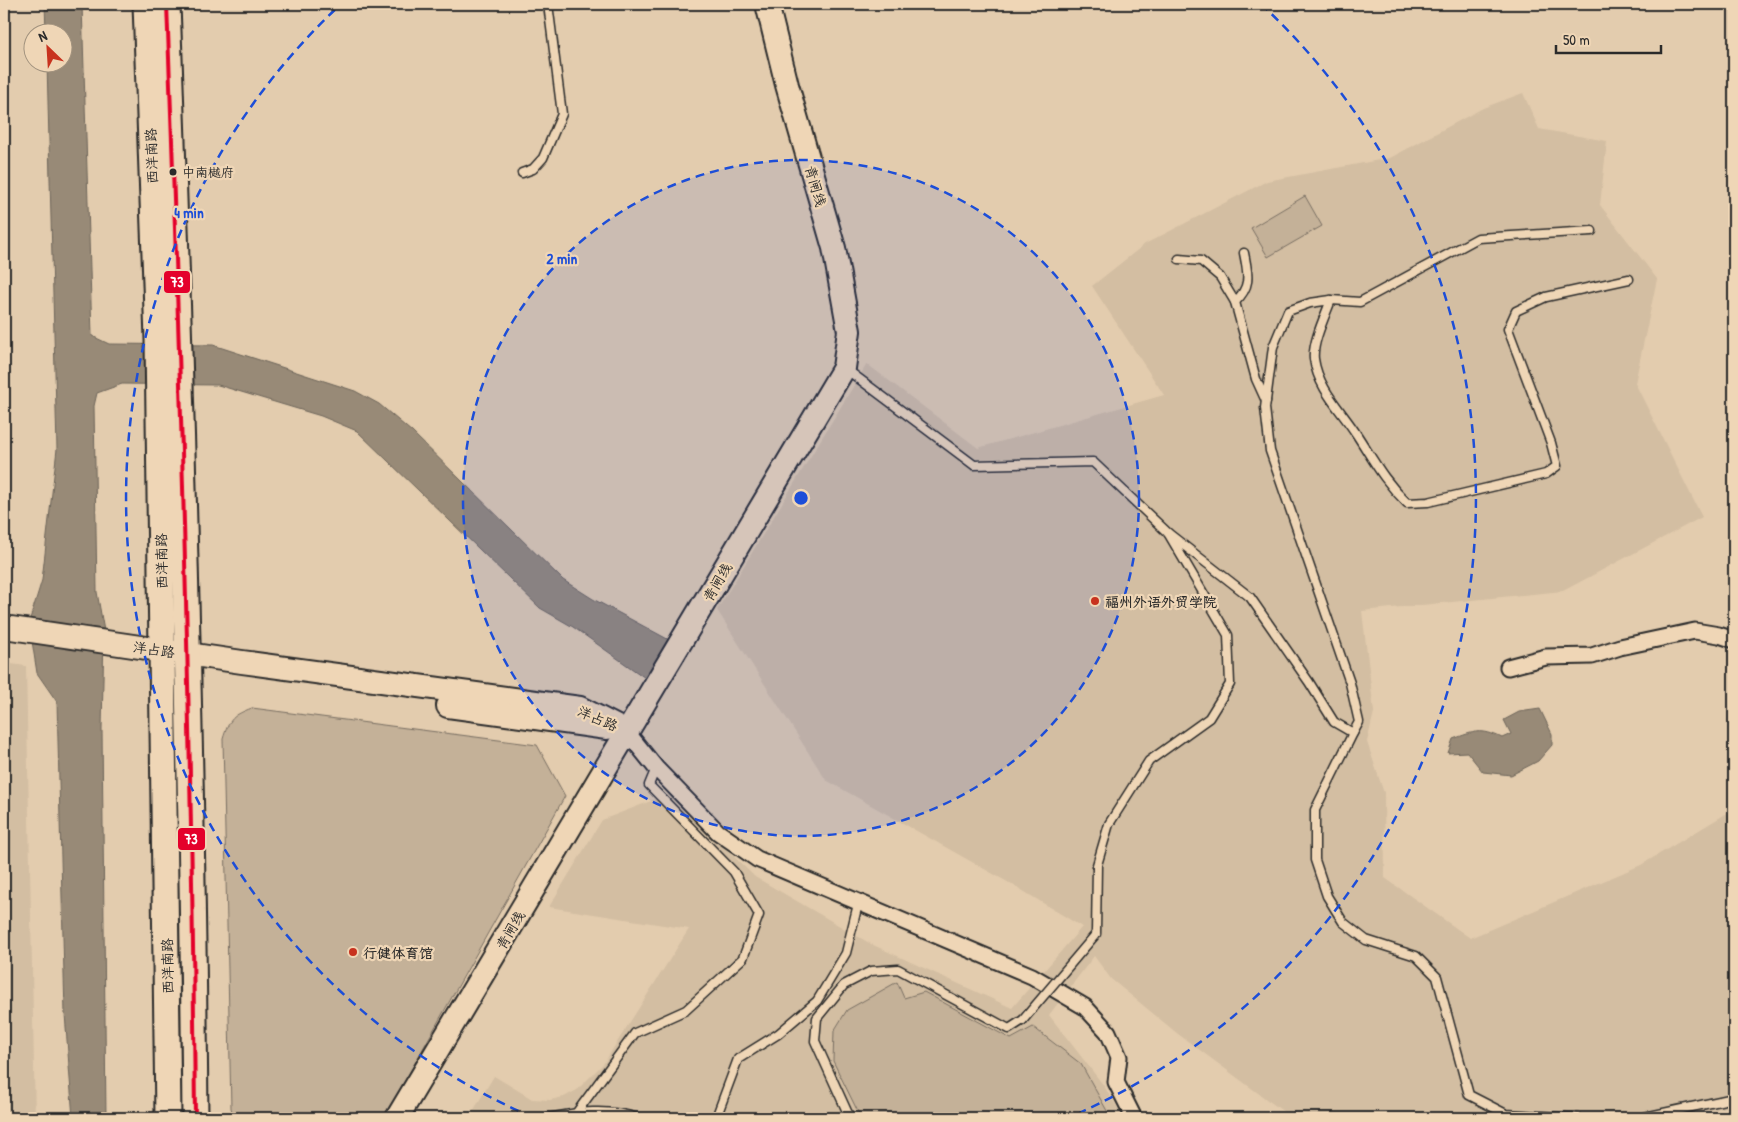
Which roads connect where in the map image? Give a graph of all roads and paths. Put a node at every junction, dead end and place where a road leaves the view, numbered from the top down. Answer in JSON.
{"nodes":[{"id":1,"x":146,"y":4,"type":"edge"},
{"id":2,"x":167,"y":4,"type":"edge"},
{"id":3,"x":548,"y":4,"type":"edge"},
{"id":4,"x":767,"y":4,"type":"edge"},
{"id":5,"x":522,"y":173,"type":"dead end"},
{"id":6,"x":1592,"y":231,"type":"dead end"},
{"id":7,"x":1244,"y":253,"type":"dead end"},
{"id":8,"x":1179,"y":259,"type":"dead end"},
{"id":9,"x":1629,"y":279,"type":"dead end"},
{"id":10,"x":1331,"y":300,"type":"junction"},
{"id":11,"x":1235,"y":302,"type":"junction"},
{"id":12,"x":169,"y":340,"type":"junction"},
{"id":13,"x":844,"y":368,"type":"junction"},
{"id":14,"x":1266,"y":401,"type":"junction"},
{"id":15,"x":1168,"y":533,"type":"junction"},
{"id":16,"x":12,"y":636,"type":"edge"},
{"id":17,"x":1734,"y":640,"type":"edge"},
{"id":18,"x":175,"y":659,"type":"junction"},
{"id":19,"x":1508,"y":668,"type":"dead end"},
{"id":20,"x":627,"y":732,"type":"junction"},
{"id":21,"x":1353,"y":734,"type":"junction"},
{"id":22,"x":656,"y":768,"type":"junction"},
{"id":23,"x":858,"y":904,"type":"junction"},
{"id":24,"x":1734,"y":1098,"type":"edge"},
{"id":25,"x":578,"y":1112,"type":"junction"},
{"id":26,"x":168,"y":1118,"type":"edge"},
{"id":27,"x":195,"y":1118,"type":"edge"},
{"id":28,"x":397,"y":1118,"type":"edge"},
{"id":29,"x":548,"y":1118,"type":"edge"},
{"id":30,"x":637,"y":1118,"type":"edge"},
{"id":31,"x":716,"y":1118,"type":"edge"},
{"id":32,"x":850,"y":1118,"type":"edge"},
{"id":33,"x":1134,"y":1118,"type":"edge"},
{"id":34,"x":1578,"y":1118,"type":"edge"},
{"id":35,"x":1640,"y":1118,"type":"edge"}],
"edges":[{"from":1,"to":12,"type":"main road","name":"西洋南路"},
{"from":2,"to":12,"type":"main road","name":"西洋南路"},
{"from":3,"to":5,"type":"lane"},
{"from":4,"to":13,"type":"main road","name":"青闸线"},
{"from":6,"to":10,"type":"lane"},
{"from":7,"to":11,"type":"lane"},
{"from":8,"to":11,"type":"lane"},
{"from":9,"to":10,"type":"lane"},
{"from":10,"to":14,"type":"lane"},
{"from":11,"to":14,"type":"lane"},
{"from":12,"to":18,"type":"main road","name":"西洋南路"},
{"from":13,"to":15,"type":"lane"},
{"from":13,"to":20,"type":"main road","name":"青闸线"},
{"from":14,"to":21,"type":"lane"},
{"from":15,"to":21,"type":"lane"},
{"from":15,"to":32,"type":"lane","bridge":true},
{"from":16,"to":18,"type":"main road","name":"洋占路"},
{"from":17,"to":19,"type":"street"},
{"from":18,"to":20,"type":"main road","name":"洋占路"},
{"from":18,"to":26,"type":"main road","name":"西洋南路"},
{"from":18,"to":27,"type":"main road","name":"西洋南路"},
{"from":20,"to":22,"type":"street"},
{"from":20,"to":28,"type":"main road","name":"青闸线"},
{"from":21,"to":34,"type":"lane"},
{"from":22,"to":23,"type":"street"},
{"from":22,"to":25,"type":"lane"},
{"from":23,"to":31,"type":"lane"},
{"from":23,"to":33,"type":"street"},
{"from":24,"to":35,"type":"lane"},
{"from":25,"to":29,"type":"lane"},
{"from":25,"to":30,"type":"lane"}]}
